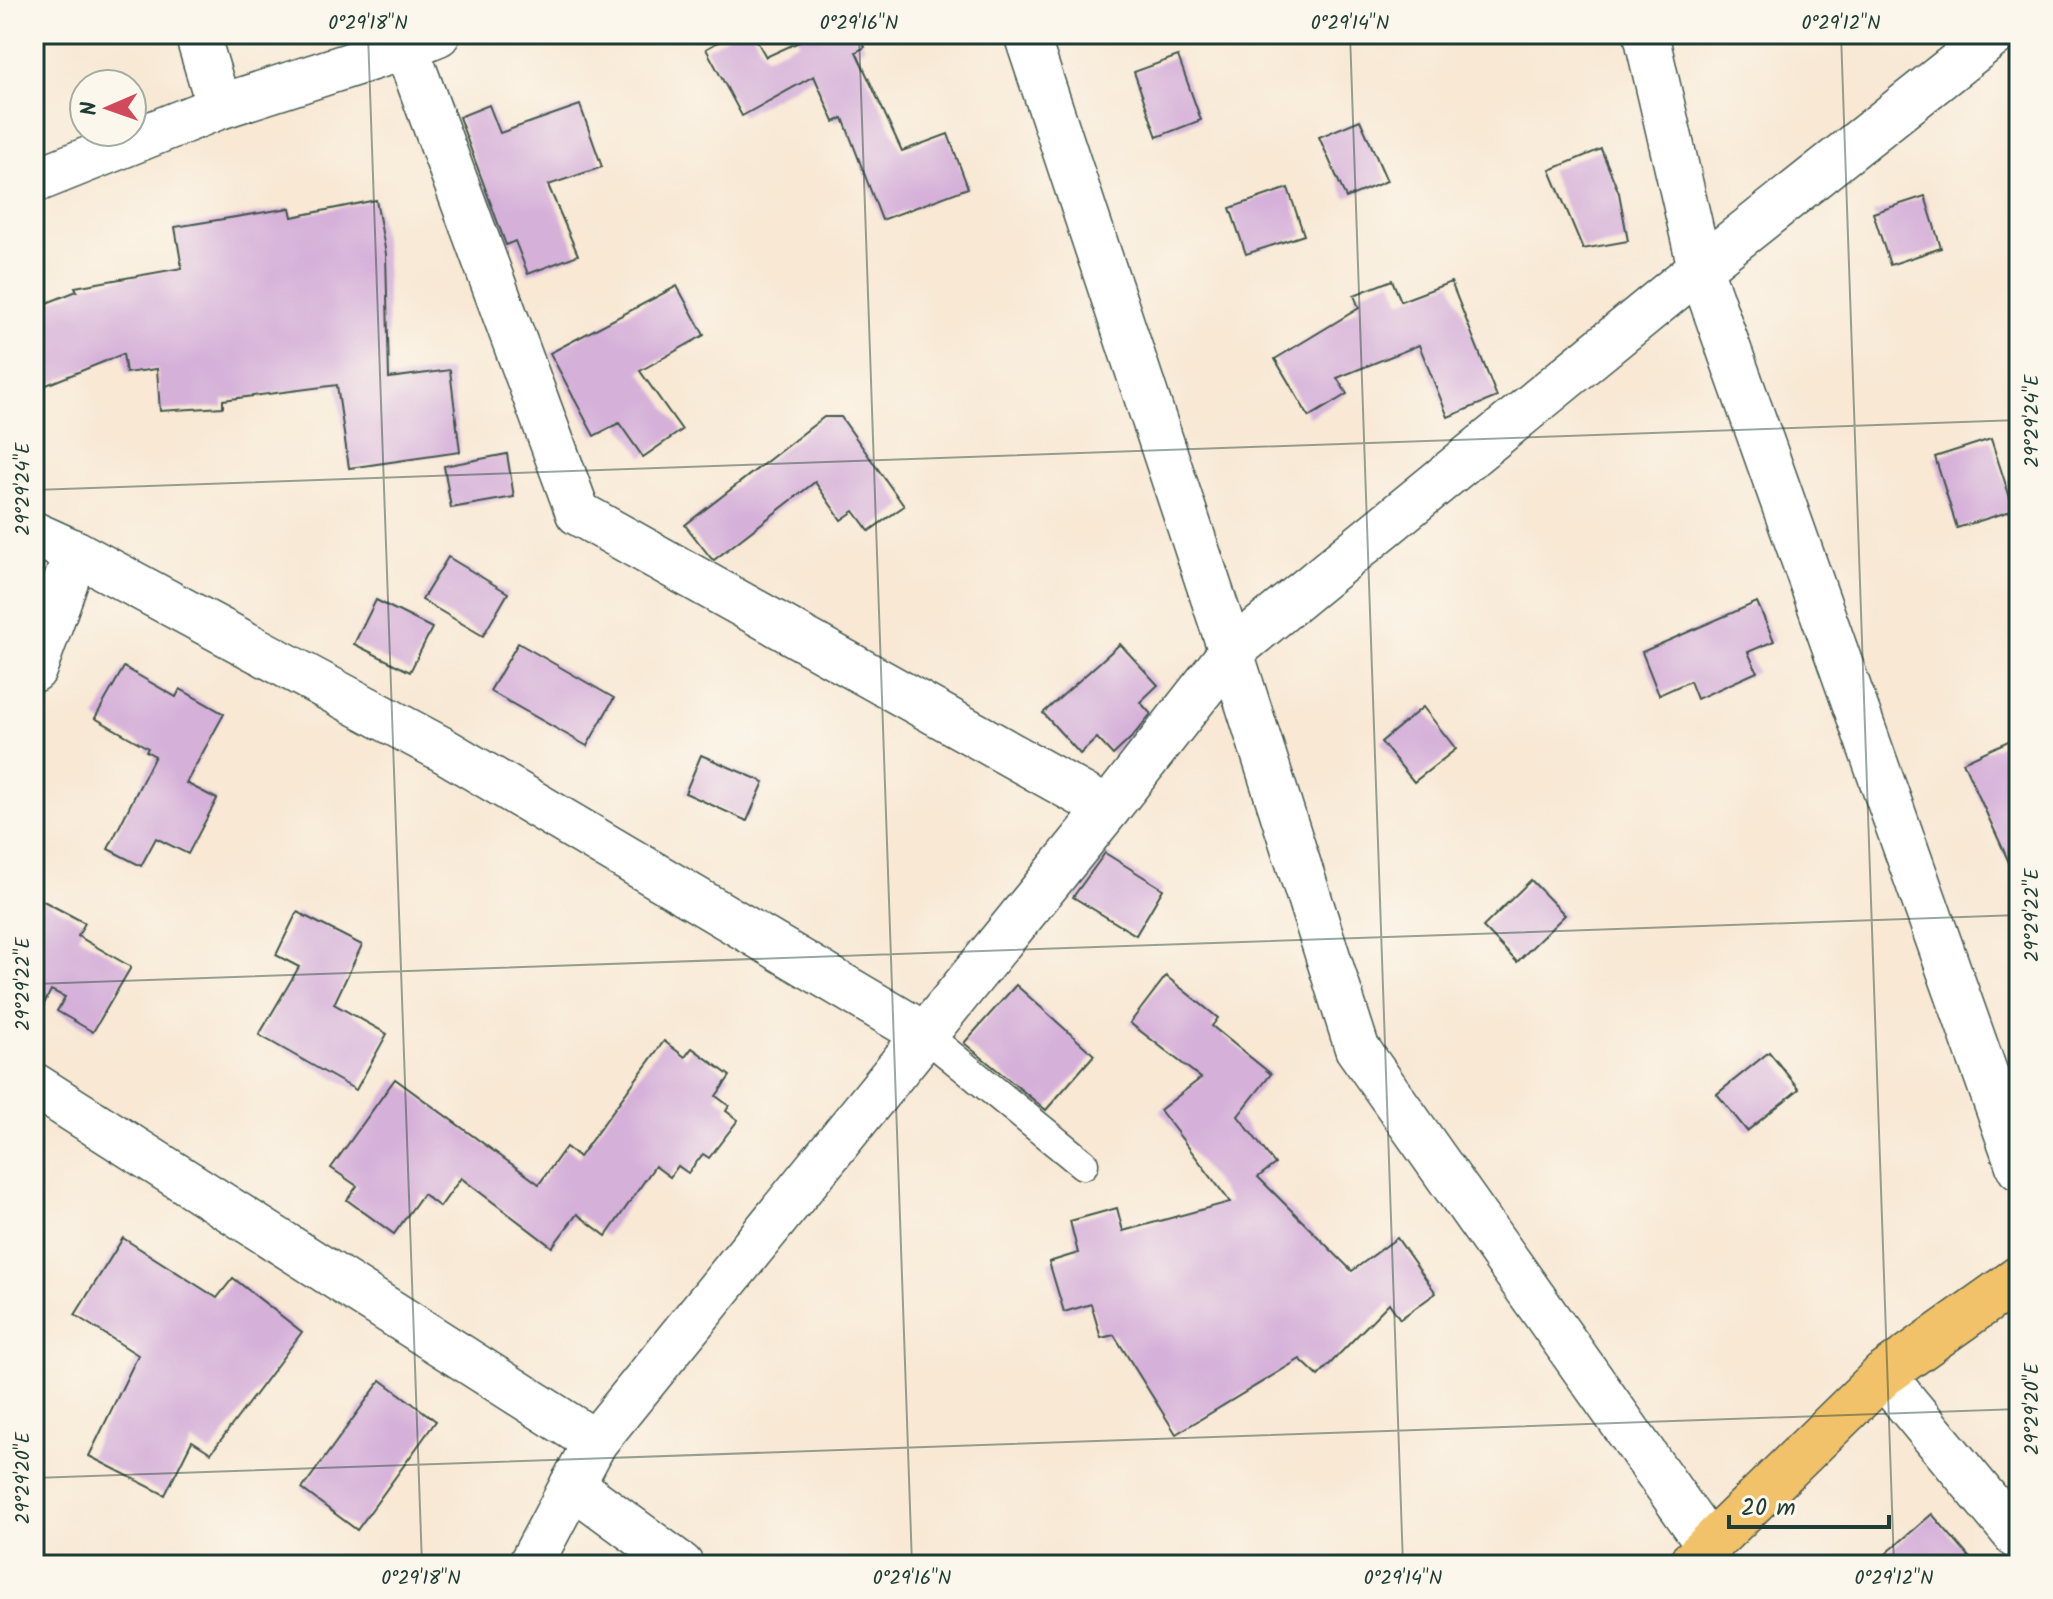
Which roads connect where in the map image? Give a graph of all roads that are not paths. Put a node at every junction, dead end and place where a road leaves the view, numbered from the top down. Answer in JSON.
{"nodes":[{"id":1,"x":197,"y":34,"type":"edge"},
{"id":2,"x":1026,"y":34,"type":"edge"},
{"id":3,"x":1646,"y":34,"type":"edge"},
{"id":4,"x":1995,"y":34,"type":"edge"},
{"id":5,"x":422,"y":41,"type":"edge"},
{"id":6,"x":219,"y":107,"type":"junction"},
{"id":7,"x":34,"y":181,"type":"edge"},
{"id":8,"x":1700,"y":268,"type":"junction"},
{"id":9,"x":34,"y":534,"type":"edge"},
{"id":10,"x":76,"y":553,"type":"junction"},
{"id":11,"x":1231,"y":652,"type":"junction"},
{"id":12,"x":34,"y":670,"type":"edge"},
{"id":13,"x":1108,"y":809,"type":"junction"},
{"id":14,"x":924,"y":1034,"type":"junction"},
{"id":15,"x":34,"y":1085,"type":"edge"},
{"id":16,"x":1083,"y":1164,"type":"dead end"},
{"id":17,"x":2019,"y":1168,"type":"edge"},
{"id":18,"x":2019,"y":1278,"type":"edge"},
{"id":19,"x":1883,"y":1375,"type":"junction"},
{"id":20,"x":595,"y":1442,"type":"junction"},
{"id":21,"x":572,"y":1485,"type":"junction"},
{"id":22,"x":2019,"y":1539,"type":"edge"},
{"id":23,"x":1700,"y":1556,"type":"edge"},
{"id":24,"x":530,"y":1565,"type":"edge"},
{"id":25,"x":681,"y":1565,"type":"edge"}],
"edges":[{"from":1,"to":6,"type":"street"},
{"from":2,"to":11,"type":"street"},
{"from":3,"to":8,"type":"street"},
{"from":4,"to":8,"type":"street"},
{"from":5,"to":6,"type":"street"},
{"from":5,"to":13,"type":"street"},
{"from":6,"to":7,"type":"street"},
{"from":8,"to":11,"type":"street"},
{"from":8,"to":17,"type":"street"},
{"from":9,"to":10,"type":"street"},
{"from":10,"to":12,"type":"street"},
{"from":10,"to":14,"type":"street"},
{"from":11,"to":13,"type":"street"},
{"from":11,"to":23,"type":"street"},
{"from":13,"to":14,"type":"street"},
{"from":14,"to":16,"type":"lane"},
{"from":14,"to":20,"type":"street"},
{"from":15,"to":20,"type":"street"},
{"from":18,"to":19,"type":"highway"},
{"from":19,"to":22,"type":"street"},
{"from":19,"to":23,"type":"highway"},
{"from":20,"to":21,"type":"street"},
{"from":21,"to":24,"type":"street"},
{"from":21,"to":25,"type":"street"}]}
